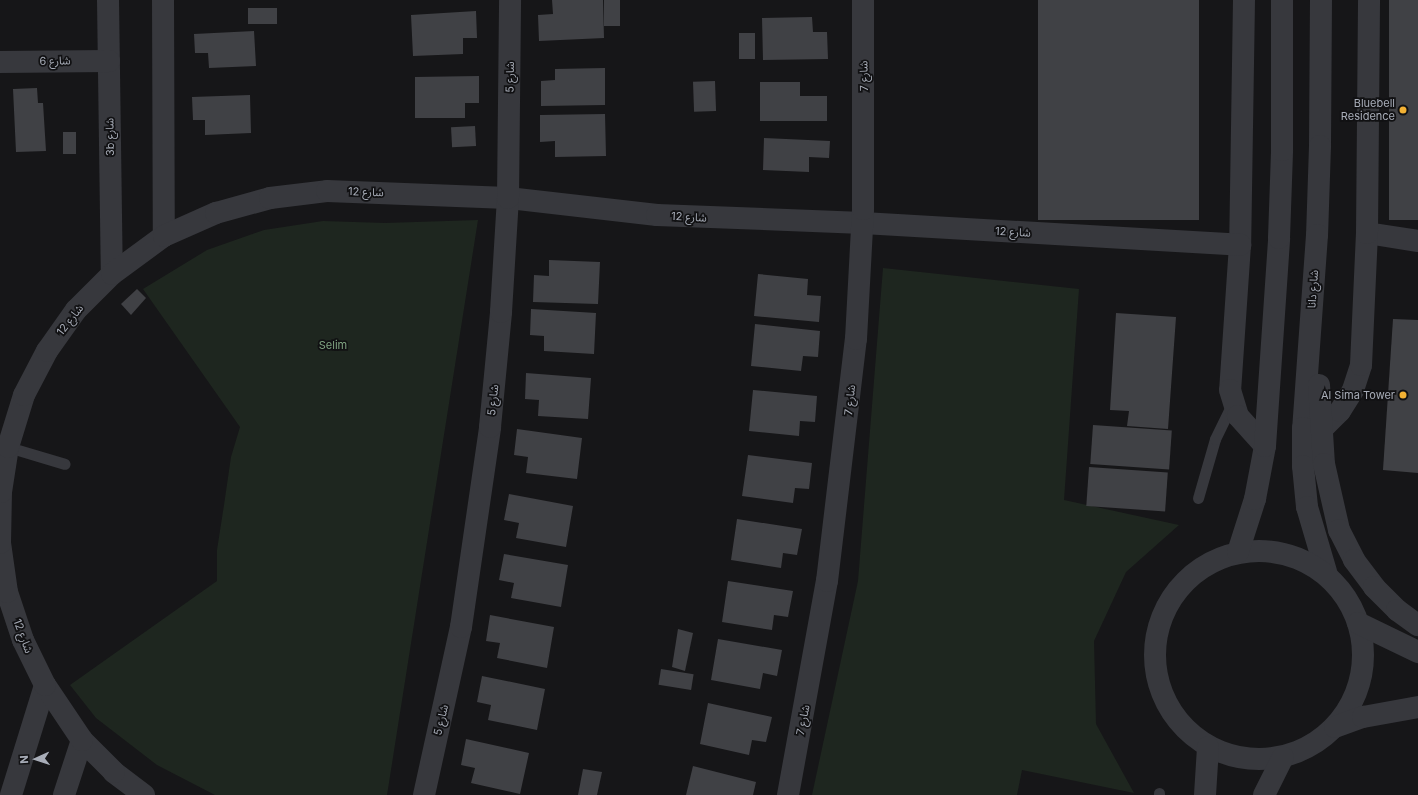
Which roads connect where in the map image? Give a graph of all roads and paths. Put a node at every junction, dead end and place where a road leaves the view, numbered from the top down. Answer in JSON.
{"nodes":[{"id":1,"x":108,"y":0,"type":"edge"},
{"id":2,"x":163,"y":0,"type":"edge"},
{"id":3,"x":510,"y":0,"type":"edge"},
{"id":4,"x":863,"y":0,"type":"edge"},
{"id":5,"x":1244,"y":0,"type":"edge"},
{"id":6,"x":1282,"y":0,"type":"edge"},
{"id":7,"x":1321,"y":0,"type":"edge"},
{"id":8,"x":1368,"y":0,"type":"edge"},
{"id":9,"x":109,"y":61,"type":"junction"},
{"id":10,"x":0,"y":62,"type":"edge"},
{"id":11,"x":508,"y":198,"type":"junction"},
{"id":12,"x":862,"y":223,"type":"junction"},
{"id":13,"x":1366,"y":233,"type":"junction"},
{"id":14,"x":1317,"y":235,"type":"junction"},
{"id":15,"x":164,"y":236,"type":"junction"},
{"id":16,"x":1418,"y":240,"type":"edge"},
{"id":17,"x":1240,"y":245,"type":"junction"},
{"id":18,"x":112,"y":274,"type":"junction"},
{"id":19,"x":1232,"y":404,"type":"junction"},
{"id":20,"x":1320,"y":431,"type":"junction"},
{"id":21,"x":1265,"y":446,"type":"junction"},
{"id":22,"x":8,"y":447,"type":"junction"},
{"id":23,"x":65,"y":464,"type":"dead end"},
{"id":24,"x":1198,"y":498,"type":"dead end"},
{"id":25,"x":1238,"y":552,"type":"junction"},
{"id":26,"x":1327,"y":576,"type":"junction"},
{"id":27,"x":1358,"y":623,"type":"junction"},
{"id":28,"x":1418,"y":625,"type":"edge"},
{"id":29,"x":1418,"y":652,"type":"edge"},
{"id":30,"x":45,"y":686,"type":"junction"},
{"id":31,"x":1418,"y":707,"type":"edge"},
{"id":32,"x":1335,"y":727,"type":"junction"},
{"id":33,"x":82,"y":740,"type":"junction"},
{"id":34,"x":1208,"y":747,"type":"junction"},
{"id":35,"x":1283,"y":757,"type":"junction"},
{"id":36,"x":11,"y":795,"type":"edge"},
{"id":37,"x":64,"y":795,"type":"edge"},
{"id":38,"x":144,"y":795,"type":"edge"},
{"id":39,"x":424,"y":795,"type":"edge"},
{"id":40,"x":788,"y":795,"type":"edge"},
{"id":41,"x":1205,"y":795,"type":"edge"},
{"id":42,"x":1264,"y":795,"type":"edge"}],
"edges":[{"from":1,"to":9,"type":"street","name":"3b شارع"},
{"from":2,"to":15,"type":"street"},
{"from":3,"to":11,"type":"street","name":"شارع 5"},
{"from":4,"to":12,"type":"street","name":"شارع 7"},
{"from":5,"to":17,"type":"street"},
{"from":6,"to":21,"type":"street"},
{"from":7,"to":14,"type":"street","name":"شارع دانا"},
{"from":8,"to":13,"type":"street"},
{"from":9,"to":10,"type":"street","name":"شارع 6"},
{"from":9,"to":18,"type":"street","name":"3b شارع"},
{"from":11,"to":12,"type":"street","name":"شارع 12"},
{"from":11,"to":15,"type":"street","name":"شارع 12"},
{"from":11,"to":39,"type":"street","name":"شارع 5"},
{"from":12,"to":17,"type":"street","name":"شارع 12"},
{"from":12,"to":40,"type":"street","name":"شارع 7"},
{"from":13,"to":16,"type":"street"},
{"from":13,"to":20,"type":"street"},
{"from":14,"to":20,"type":"street"},
{"from":14,"to":26,"type":"street","name":"شارع دانا"},
{"from":15,"to":18,"type":"street","name":"شارع 12"},
{"from":17,"to":19,"type":"street"},
{"from":18,"to":22,"type":"street","name":"شارع 12"},
{"from":19,"to":21,"type":"street"},
{"from":19,"to":24,"type":"lane"},
{"from":20,"to":28,"type":"street"},
{"from":21,"to":25,"type":"street"},
{"from":22,"to":23,"type":"lane"},
{"from":22,"to":30,"type":"street","name":"شارع 12"},
{"from":25,"to":26,"type":"street"},
{"from":25,"to":34,"type":"street"},
{"from":26,"to":27,"type":"street"},
{"from":27,"to":29,"type":"street"},
{"from":27,"to":32,"type":"street"},
{"from":30,"to":33,"type":"street","name":"شارع 12"},
{"from":30,"to":36,"type":"street"},
{"from":31,"to":32,"type":"street"},
{"from":32,"to":35,"type":"street"},
{"from":33,"to":37,"type":"street"},
{"from":33,"to":38,"type":"street","name":"شارع 12"},
{"from":34,"to":35,"type":"street"},
{"from":34,"to":41,"type":"street"},
{"from":35,"to":42,"type":"street"}]}
